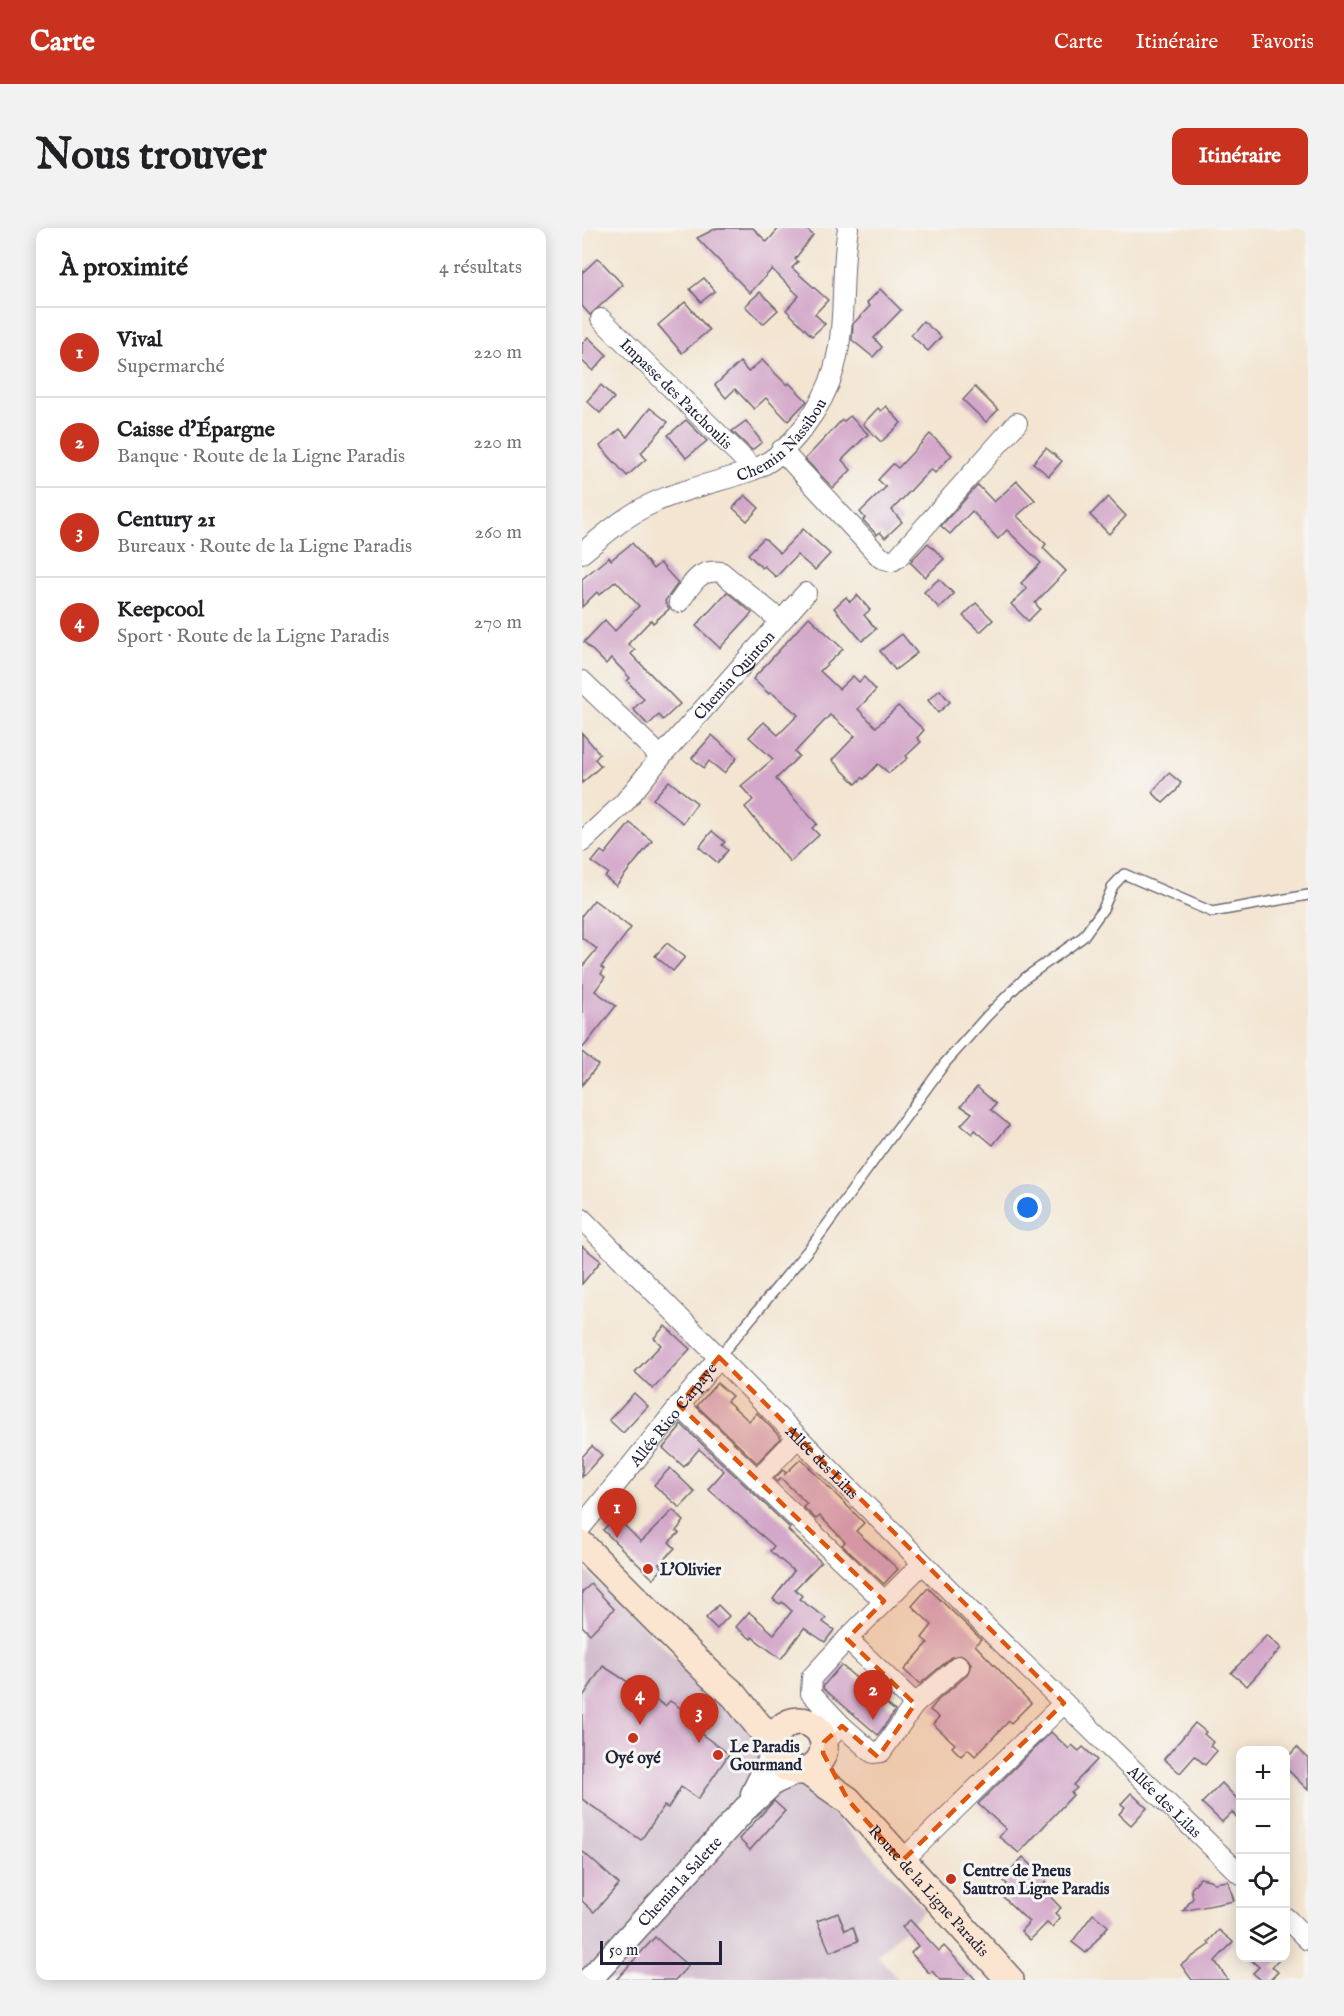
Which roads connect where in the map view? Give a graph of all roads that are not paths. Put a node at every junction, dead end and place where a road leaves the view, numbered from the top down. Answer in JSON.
{"nodes":[{"id":1,"x":848,"y":228,"type":"edge"},
{"id":2,"x":601,"y":319,"type":"dead end"},
{"id":3,"x":1017,"y":423,"type":"dead end"},
{"id":4,"x":781,"y":450,"type":"junction"},
{"id":5,"x":754,"y":469,"type":"junction"},
{"id":6,"x":582,"y":553,"type":"edge"},
{"id":7,"x":806,"y":593,"type":"dead end"},
{"id":8,"x":679,"y":602,"type":"dead end"},
{"id":9,"x":781,"y":621,"type":"junction"},
{"id":10,"x":582,"y":681,"type":"edge"},
{"id":11,"x":661,"y":757,"type":"junction"},
{"id":12,"x":582,"y":842,"type":"edge"},
{"id":13,"x":1308,"y":896,"type":"edge"},
{"id":14,"x":582,"y":1219,"type":"edge"},
{"id":15,"x":719,"y":1357,"type":"junction"},
{"id":16,"x":679,"y":1405,"type":"junction"},
{"id":17,"x":798,"y":1437,"type":"junction"},
{"id":18,"x":757,"y":1480,"type":"junction"},
{"id":19,"x":582,"y":1526,"type":"edge"},
{"id":20,"x":582,"y":1546,"type":"edge"},
{"id":21,"x":922,"y":1564,"type":"junction"},
{"id":22,"x":884,"y":1601,"type":"junction"},
{"id":23,"x":847,"y":1639,"type":"junction"},
{"id":24,"x":959,"y":1666,"type":"dead end"},
{"id":25,"x":1064,"y":1703,"type":"junction"},
{"id":26,"x":914,"y":1705,"type":"junction"},
{"id":27,"x":779,"y":1739,"type":"junction"},
{"id":28,"x":819,"y":1752,"type":"junction"},
{"id":29,"x":745,"y":1809,"type":"junction"},
{"id":30,"x":902,"y":1861,"type":"junction"},
{"id":31,"x":1236,"y":1870,"type":"edge"},
{"id":32,"x":1290,"y":1922,"type":"edge"},
{"id":33,"x":1308,"y":1940,"type":"edge"},
{"id":34,"x":589,"y":1980,"type":"edge"},
{"id":35,"x":1010,"y":1980,"type":"edge"}],
"edges":[{"from":1,"to":4,"type":"street","name":"Chemin Nassibou"},
{"from":2,"to":5,"type":"street","name":"Impasse des Patchoulis"},
{"from":3,"to":4,"type":"street"},
{"from":4,"to":5,"type":"street","name":"Chemin Nassibou"},
{"from":5,"to":6,"type":"street","name":"Chemin Nassibou"},
{"from":7,"to":9,"type":"street","name":"Chemin Quinton"},
{"from":8,"to":9,"type":"street"},
{"from":9,"to":11,"type":"street","name":"Chemin Quinton"},
{"from":10,"to":11,"type":"street"},
{"from":11,"to":12,"type":"street","name":"Chemin Quinton"},
{"from":13,"to":15,"type":"lane"},
{"from":14,"to":15,"type":"street","name":"Allée des Lilas"},
{"from":15,"to":16,"type":"street","name":"Allée Rico Carpaye"},
{"from":15,"to":17,"type":"street","name":"Allée des Lilas"},
{"from":16,"to":18,"type":"street"},
{"from":16,"to":19,"type":"street","name":"Allée Rico Carpaye"},
{"from":17,"to":18,"type":"street"},
{"from":17,"to":21,"type":"street","name":"Allée des Lilas"},
{"from":18,"to":22,"type":"street"},
{"from":20,"to":27,"type":"main road"},
{"from":21,"to":22,"type":"street"},
{"from":21,"to":25,"type":"street","name":"Allée des Lilas"},
{"from":22,"to":23,"type":"street"},
{"from":23,"to":26,"type":"street"},
{"from":23,"to":28,"type":"street"},
{"from":24,"to":26,"type":"street"},
{"from":25,"to":30,"type":"street"},
{"from":25,"to":31,"type":"street","name":"Allée des Lilas"},
{"from":26,"to":28,"type":"street"},
{"from":27,"to":28,"type":"main road"},
{"from":27,"to":28,"type":"main road"},
{"from":27,"to":29,"type":"street","name":"Chemin la Salette"},
{"from":28,"to":29,"type":"street","name":"Chemin la Salette"},
{"from":28,"to":30,"type":"main road","name":"Route de la Ligne Paradis"},
{"from":29,"to":34,"type":"street","name":"Chemin la Salette"},
{"from":30,"to":35,"type":"main road","name":"Route de la Ligne Paradis"},
{"from":32,"to":33,"type":"street"}]}
